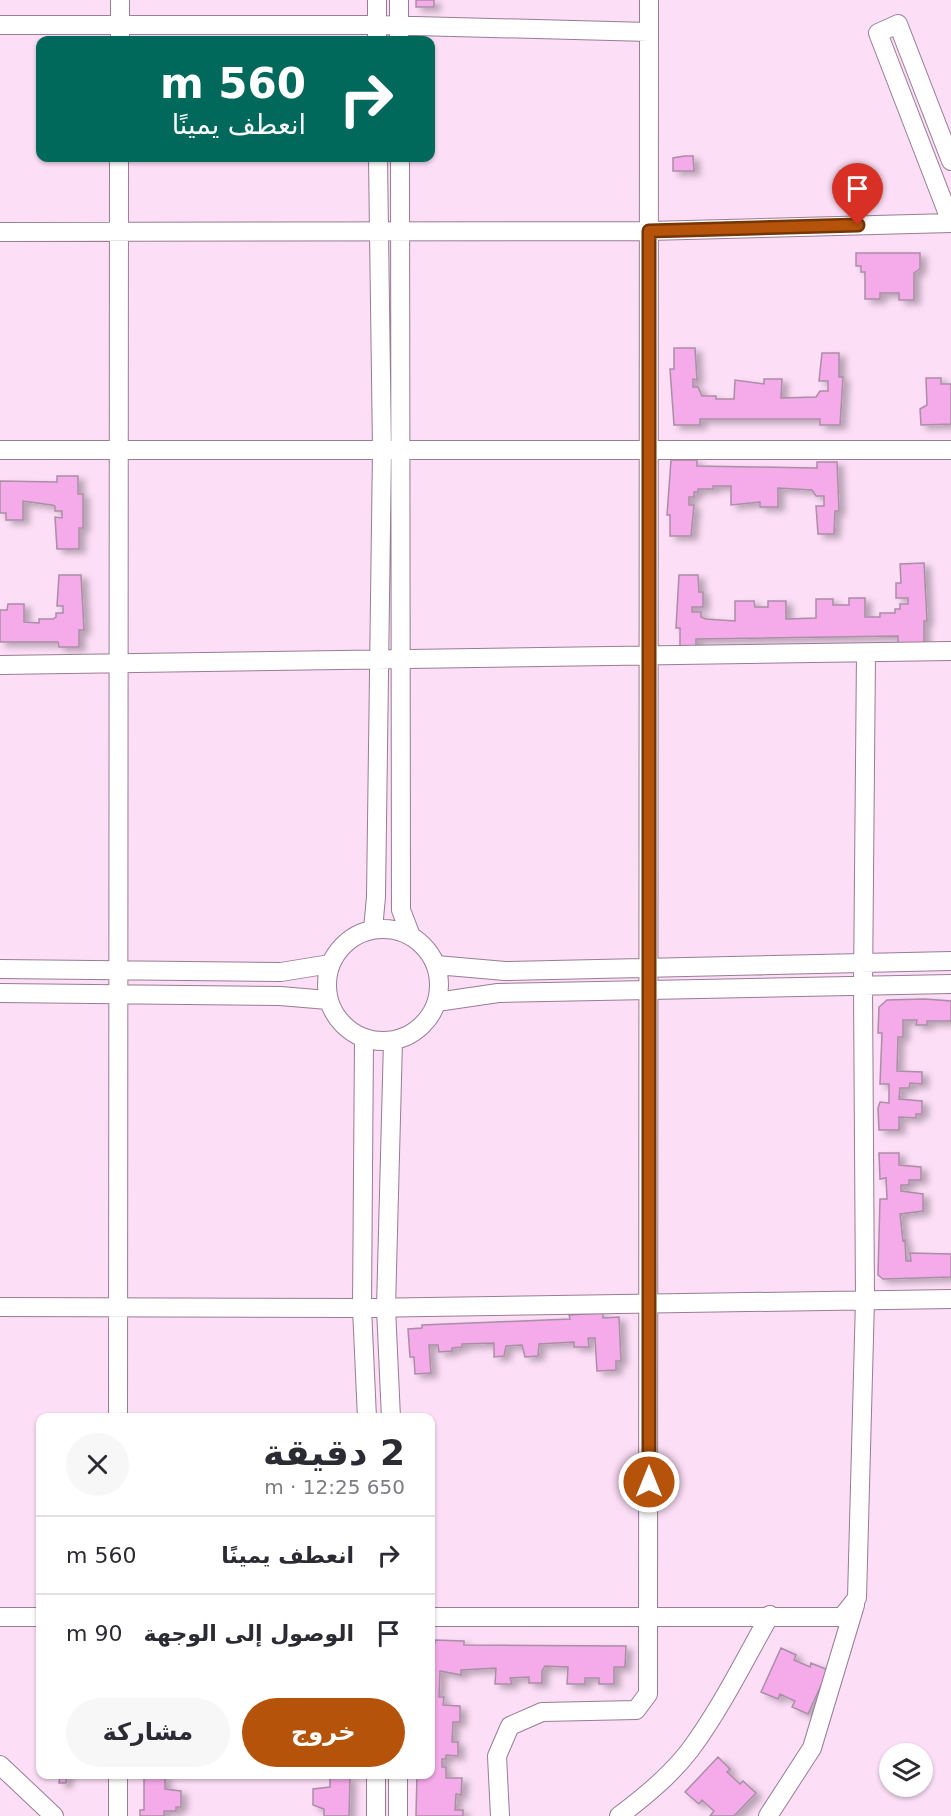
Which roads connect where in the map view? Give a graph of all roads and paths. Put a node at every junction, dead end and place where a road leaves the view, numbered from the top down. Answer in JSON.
{"nodes":[{"id":1,"x":120,"y":0,"type":"edge"},
{"id":2,"x":377,"y":0,"type":"edge"},
{"id":3,"x":399,"y":0,"type":"edge"},
{"id":4,"x":649,"y":0,"type":"edge"},
{"id":5,"x":0,"y":24,"type":"edge"},
{"id":6,"x":649,"y":32,"type":"junction"},
{"id":7,"x":120,"y":33,"type":"edge"},
{"id":8,"x":377,"y":33,"type":"edge"},
{"id":9,"x":399,"y":33,"type":"edge"},
{"id":10,"x":951,"y":161,"type":"edge"},
{"id":11,"x":120,"y":162,"type":"edge"},
{"id":12,"x":378,"y":162,"type":"edge"},
{"id":13,"x":400,"y":162,"type":"edge"},
{"id":14,"x":951,"y":223,"type":"edge"},
{"id":15,"x":400,"y":231,"type":"junction"},
{"id":16,"x":649,"y":231,"type":"junction"},
{"id":17,"x":0,"y":232,"type":"edge"},
{"id":18,"x":119,"y":232,"type":"junction"},
{"id":19,"x":379,"y":232,"type":"junction"},
{"id":20,"x":0,"y":450,"type":"edge"},
{"id":21,"x":119,"y":450,"type":"junction"},
{"id":22,"x":382,"y":450,"type":"junction"},
{"id":23,"x":400,"y":450,"type":"junction"},
{"id":24,"x":951,"y":450,"type":"edge"},
{"id":25,"x":649,"y":451,"type":"junction"},
{"id":26,"x":951,"y":651,"type":"edge"},
{"id":27,"x":866,"y":653,"type":"junction"},
{"id":28,"x":649,"y":656,"type":"junction"},
{"id":29,"x":379,"y":660,"type":"junction"},
{"id":30,"x":401,"y":660,"type":"junction"},
{"id":31,"x":119,"y":663,"type":"junction"},
{"id":32,"x":0,"y":665,"type":"edge"},
{"id":33,"x":373,"y":929,"type":"junction"},
{"id":34,"x":411,"y":936,"type":"junction"},
{"id":35,"x":951,"y":961,"type":"edge"},
{"id":36,"x":863,"y":963,"type":"junction"},
{"id":37,"x":330,"y":964,"type":"junction"},
{"id":38,"x":436,"y":965,"type":"junction"},
{"id":39,"x":649,"y":968,"type":"junction"},
{"id":40,"x":0,"y":969,"type":"edge"},
{"id":41,"x":119,"y":970,"type":"junction"},
{"id":42,"x":951,"y":984,"type":"edge"},
{"id":43,"x":863,"y":987,"type":"junction"},
{"id":44,"x":650,"y":991,"type":"junction"},
{"id":45,"x":0,"y":993,"type":"edge"},
{"id":46,"x":119,"y":995,"type":"junction"},
{"id":47,"x":328,"y":1000,"type":"junction"},
{"id":48,"x":437,"y":1002,"type":"junction"},
{"id":49,"x":364,"y":1039,"type":"junction"},
{"id":50,"x":393,"y":1041,"type":"junction"},
{"id":51,"x":951,"y":1299,"type":"edge"},
{"id":52,"x":866,"y":1300,"type":"junction"},
{"id":53,"x":649,"y":1304,"type":"junction"},
{"id":54,"x":0,"y":1307,"type":"edge"},
{"id":55,"x":118,"y":1307,"type":"junction"},
{"id":56,"x":362,"y":1308,"type":"junction"},
{"id":57,"x":386,"y":1308,"type":"junction"},
{"id":58,"x":118,"y":1413,"type":"edge"},
{"id":59,"x":368,"y":1413,"type":"edge"},
{"id":60,"x":391,"y":1413,"type":"edge"},
{"id":61,"x":857,"y":1598,"type":"junction"},
{"id":62,"x":770,"y":1615,"type":"junction"},
{"id":63,"x":0,"y":1617,"type":"edge"},
{"id":64,"x":36,"y":1617,"type":"edge"},
{"id":65,"x":435,"y":1617,"type":"edge"},
{"id":66,"x":650,"y":1617,"type":"junction"},
{"id":67,"x":0,"y":1765,"type":"edge"},
{"id":68,"x":118,"y":1779,"type":"edge"},
{"id":69,"x":376,"y":1779,"type":"edge"},
{"id":70,"x":399,"y":1779,"type":"edge"},
{"id":71,"x":54,"y":1816,"type":"edge"},
{"id":72,"x":118,"y":1816,"type":"edge"},
{"id":73,"x":376,"y":1816,"type":"edge"},
{"id":74,"x":398,"y":1816,"type":"edge"},
{"id":75,"x":500,"y":1816,"type":"edge"},
{"id":76,"x":618,"y":1816,"type":"edge"},
{"id":77,"x":768,"y":1816,"type":"edge"}],
"edges":[{"from":1,"to":7,"type":"street"},
{"from":2,"to":8,"type":"street"},
{"from":3,"to":9,"type":"street"},
{"from":4,"to":6,"type":"street"},
{"from":5,"to":7,"type":"street"},
{"from":6,"to":9,"type":"street"},
{"from":6,"to":16,"type":"street"},
{"from":7,"to":8,"type":"street"},
{"from":8,"to":9,"type":"street"},
{"from":10,"to":14,"type":"street"},
{"from":11,"to":18,"type":"street"},
{"from":12,"to":19,"type":"street"},
{"from":13,"to":15,"type":"street"},
{"from":14,"to":16,"type":"street"},
{"from":15,"to":16,"type":"street"},
{"from":15,"to":19,"type":"street"},
{"from":15,"to":23,"type":"street"},
{"from":16,"to":25,"type":"street"},
{"from":17,"to":18,"type":"street"},
{"from":18,"to":19,"type":"street"},
{"from":18,"to":21,"type":"street"},
{"from":19,"to":22,"type":"street"},
{"from":20,"to":21,"type":"street"},
{"from":21,"to":22,"type":"street"},
{"from":21,"to":31,"type":"street"},
{"from":22,"to":23,"type":"street"},
{"from":22,"to":29,"type":"street"},
{"from":23,"to":25,"type":"street"},
{"from":23,"to":30,"type":"street"},
{"from":24,"to":25,"type":"street"},
{"from":25,"to":28,"type":"street"},
{"from":26,"to":27,"type":"street"},
{"from":27,"to":28,"type":"street"},
{"from":27,"to":36,"type":"street"},
{"from":28,"to":30,"type":"street"},
{"from":28,"to":39,"type":"street"},
{"from":29,"to":30,"type":"street"},
{"from":29,"to":31,"type":"street"},
{"from":29,"to":33,"type":"street"},
{"from":30,"to":34,"type":"street"},
{"from":31,"to":32,"type":"street"},
{"from":31,"to":41,"type":"street"},
{"from":33,"to":34,"type":"street"},
{"from":33,"to":37,"type":"street"},
{"from":34,"to":38,"type":"street"},
{"from":35,"to":36,"type":"street"},
{"from":36,"to":39,"type":"street"},
{"from":36,"to":43,"type":"street"},
{"from":37,"to":41,"type":"street"},
{"from":37,"to":47,"type":"street"},
{"from":38,"to":39,"type":"street"},
{"from":38,"to":48,"type":"street"},
{"from":39,"to":44,"type":"street"},
{"from":40,"to":41,"type":"street"},
{"from":41,"to":46,"type":"street"},
{"from":42,"to":43,"type":"street"},
{"from":43,"to":44,"type":"street"},
{"from":43,"to":52,"type":"street"},
{"from":44,"to":48,"type":"street"},
{"from":44,"to":53,"type":"street"},
{"from":45,"to":46,"type":"street"},
{"from":46,"to":47,"type":"street"},
{"from":46,"to":55,"type":"street"},
{"from":47,"to":49,"type":"street"},
{"from":48,"to":50,"type":"street"},
{"from":49,"to":50,"type":"street"},
{"from":49,"to":56,"type":"street"},
{"from":50,"to":57,"type":"street"},
{"from":51,"to":52,"type":"street"},
{"from":52,"to":53,"type":"street"},
{"from":52,"to":61,"type":"street"},
{"from":53,"to":57,"type":"street"},
{"from":53,"to":66,"type":"street"},
{"from":54,"to":55,"type":"street"},
{"from":55,"to":56,"type":"street"},
{"from":55,"to":58,"type":"street"},
{"from":56,"to":57,"type":"street"},
{"from":56,"to":59,"type":"street"},
{"from":57,"to":60,"type":"street"},
{"from":61,"to":62,"type":"street"},
{"from":61,"to":77,"type":"street"},
{"from":62,"to":66,"type":"street"},
{"from":62,"to":76,"type":"street"},
{"from":63,"to":64,"type":"street"},
{"from":65,"to":66,"type":"street"},
{"from":66,"to":75,"type":"street"},
{"from":67,"to":71,"type":"street"},
{"from":68,"to":72,"type":"street"},
{"from":69,"to":73,"type":"street"},
{"from":70,"to":74,"type":"street"}]}
